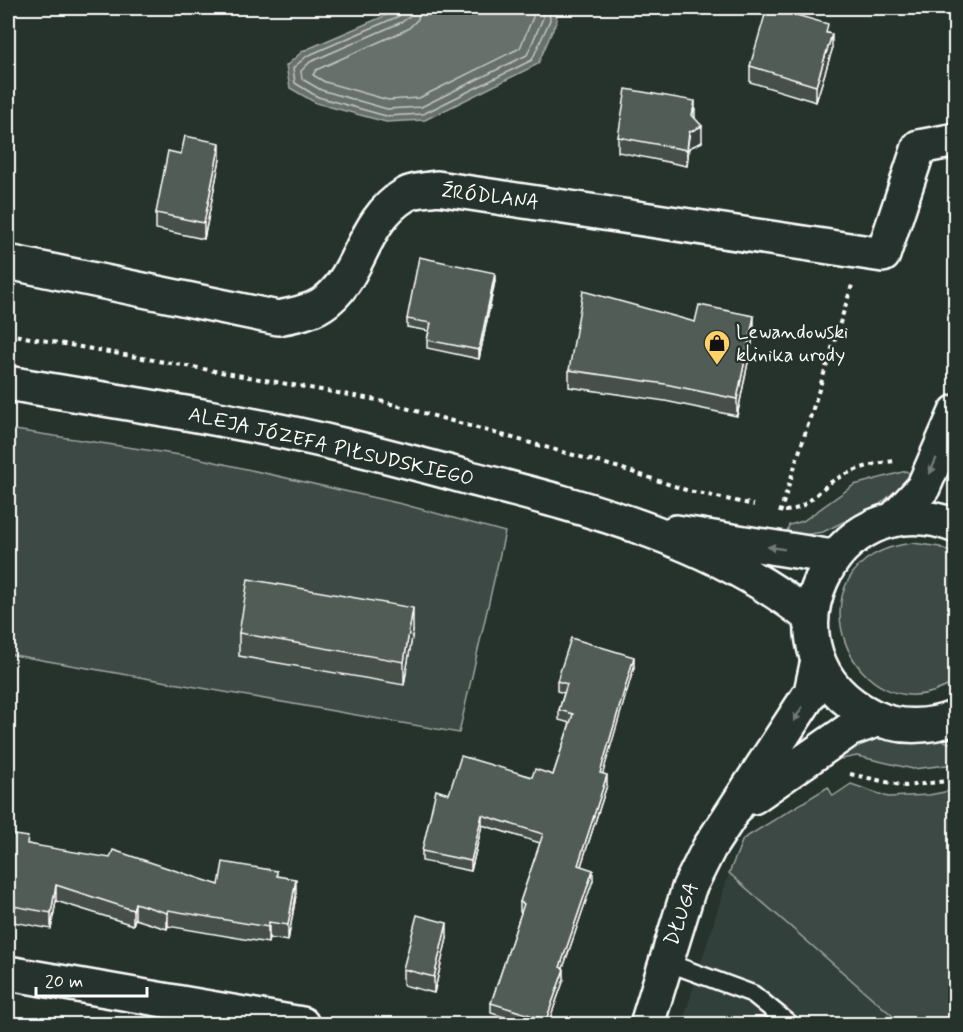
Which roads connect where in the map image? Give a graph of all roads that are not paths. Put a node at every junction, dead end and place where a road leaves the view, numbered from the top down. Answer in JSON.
{"nodes":[{"id":1,"x":956,"y":140,"type":"edge"},
{"id":2,"x":8,"y":262,"type":"edge"},
{"id":3,"x":8,"y":383,"type":"edge"},
{"id":4,"x":956,"y":412,"type":"edge"},
{"id":5,"x":892,"y":520,"type":"junction"},
{"id":6,"x":956,"y":526,"type":"edge"},
{"id":7,"x":651,"y":529,"type":"junction"},
{"id":8,"x":833,"y":557,"type":"junction"},
{"id":9,"x":811,"y":618,"type":"junction"},
{"id":10,"x":818,"y":660,"type":"junction"},
{"id":11,"x":879,"y":719,"type":"junction"},
{"id":12,"x":952,"y":720,"type":"edge"},
{"id":13,"x":735,"y":810,"type":"junction"},
{"id":14,"x":666,"y":962,"type":"junction"},
{"id":15,"x":8,"y":974,"type":"edge"},
{"id":16,"x":302,"y":1024,"type":"edge"},
{"id":17,"x":647,"y":1024,"type":"edge"},
{"id":18,"x":790,"y":1024,"type":"edge"}],
"edges":[{"from":1,"to":2,"type":"street","name":"ŹRÓDLANA"},
{"from":3,"to":7,"type":"street","name":"ALEJA JÓZEFA PIŁSUDSKIEGO"},
{"from":4,"to":5,"type":"street","one_way":true},
{"from":5,"to":6,"type":"street"},
{"from":5,"to":8,"type":"street"},
{"from":8,"to":7,"type":"street","name":"ALEJA JÓZEFA PIŁSUDSKIEGO","one_way":true},
{"from":7,"to":9,"type":"street","name":"ALEJA JÓZEFA PIŁSUDSKIEGO"},
{"from":8,"to":9,"type":"street"},
{"from":9,"to":10,"type":"street"},
{"from":10,"to":11,"type":"street"},
{"from":10,"to":13,"type":"street","name":"DŁUGA","one_way":true},
{"from":11,"to":12,"type":"street"},
{"from":11,"to":13,"type":"street","name":"DŁUGA"},
{"from":13,"to":14,"type":"street","name":"DŁUGA"},
{"from":14,"to":17,"type":"street","name":"DŁUGA"},
{"from":14,"to":18,"type":"lane"},
{"from":15,"to":16,"type":"street"}]}
